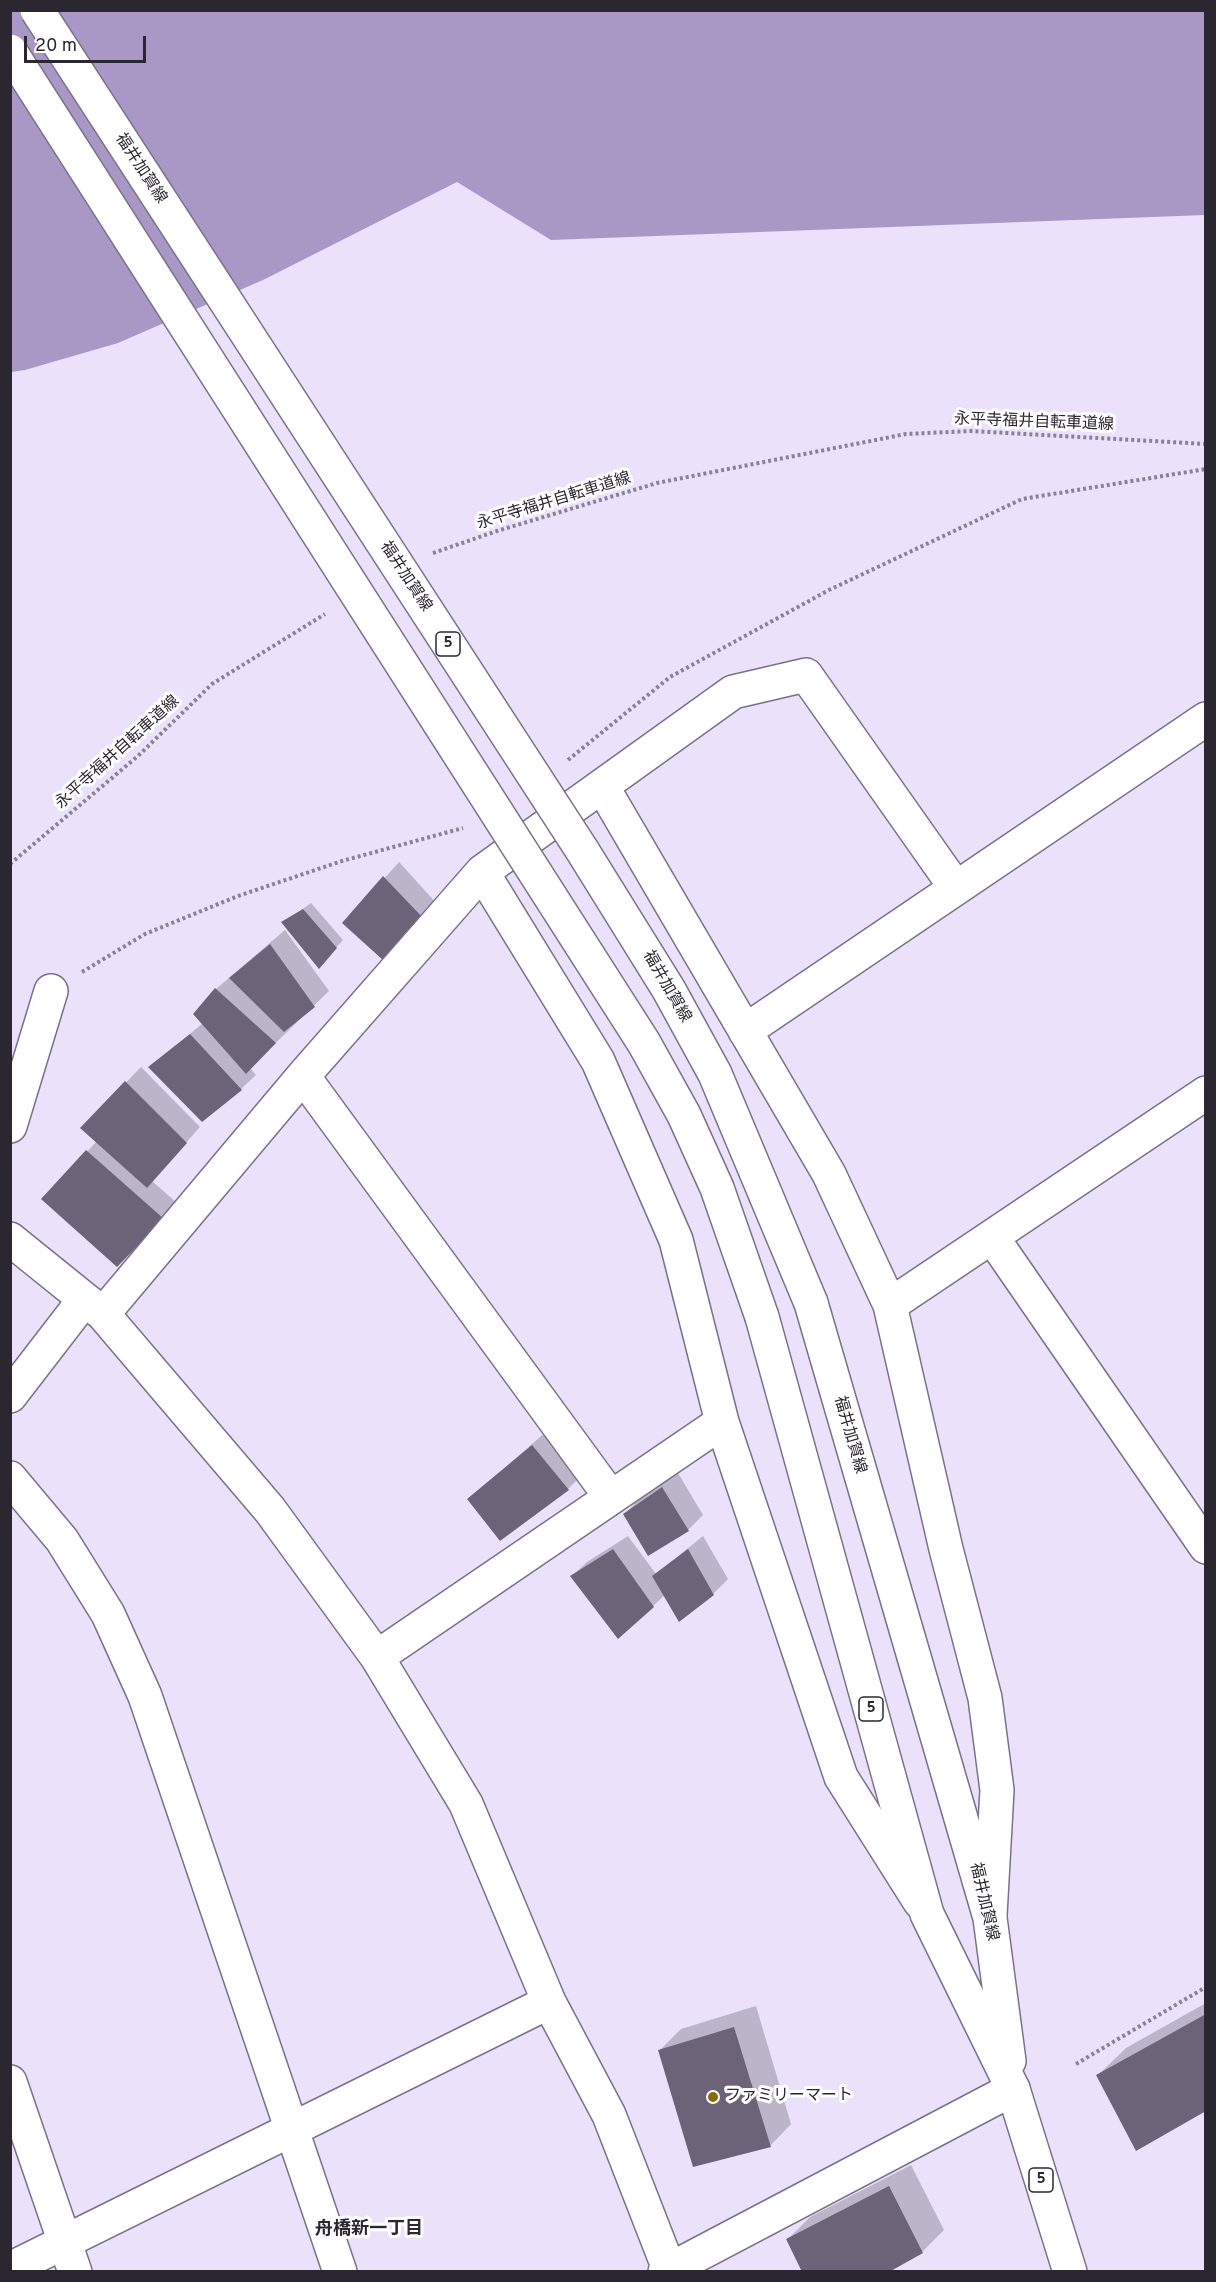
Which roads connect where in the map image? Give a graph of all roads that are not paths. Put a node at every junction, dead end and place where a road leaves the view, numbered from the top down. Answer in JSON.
{"nodes":[{"id":1,"x":37,"y":10,"type":"edge"},
{"id":2,"x":10,"y":51,"type":"edge"},
{"id":3,"x":1206,"y":719,"type":"edge"},
{"id":4,"x":602,"y":786,"type":"junction"},
{"id":5,"x":482,"y":872,"type":"junction"},
{"id":6,"x":956,"y":888,"type":"junction"},
{"id":7,"x":51,"y":991,"type":"road end"},
{"id":8,"x":745,"y":1031,"type":"junction"},
{"id":9,"x":303,"y":1076,"type":"junction"},
{"id":10,"x":1206,"y":1093,"type":"edge"},
{"id":11,"x":10,"y":1126,"type":"edge"},
{"id":12,"x":992,"y":1237,"type":"junction"},
{"id":13,"x":10,"y":1239,"type":"edge"},
{"id":14,"x":890,"y":1305,"type":"junction"},
{"id":15,"x":93,"y":1307,"type":"junction"},
{"id":16,"x":10,"y":1395,"type":"edge"},
{"id":17,"x":722,"y":1422,"type":"junction"},
{"id":18,"x":10,"y":1478,"type":"edge"},
{"id":19,"x":610,"y":1496,"type":"junction"},
{"id":20,"x":1206,"y":1546,"type":"edge"},
{"id":21,"x":377,"y":1657,"type":"junction"},
{"id":22,"x":927,"y":1914,"type":"junction"},
{"id":23,"x":990,"y":1918,"type":"junction"},
{"id":24,"x":549,"y":2002,"type":"junction"},
{"id":25,"x":10,"y":2082,"type":"edge"},
{"id":26,"x":1012,"y":2089,"type":"junction"},
{"id":27,"x":292,"y":2130,"type":"junction"},
{"id":28,"x":70,"y":2257,"type":"edge"},
{"id":29,"x":10,"y":2269,"type":"edge"},
{"id":30,"x":667,"y":2270,"type":"edge"},
{"id":31,"x":340,"y":2271,"type":"edge"},
{"id":32,"x":1070,"y":2271,"type":"edge"}],
"edges":[{"from":1,"to":23,"type":"street","name":"福井加賀線","number":"5","bridge":true},
{"from":2,"to":22,"type":"street","name":"福井加賀線","number":"5","bridge":true},
{"from":3,"to":6,"type":"street"},
{"from":4,"to":5,"type":"street"},
{"from":4,"to":6,"type":"street"},
{"from":4,"to":8,"type":"street"},
{"from":5,"to":9,"type":"street"},
{"from":5,"to":17,"type":"street"},
{"from":6,"to":8,"type":"street"},
{"from":7,"to":11,"type":"street"},
{"from":8,"to":14,"type":"street"},
{"from":9,"to":15,"type":"street"},
{"from":9,"to":19,"type":"street"},
{"from":10,"to":12,"type":"street"},
{"from":12,"to":14,"type":"street"},
{"from":12,"to":20,"type":"street"},
{"from":13,"to":15,"type":"street"},
{"from":14,"to":23,"type":"street"},
{"from":15,"to":16,"type":"street"},
{"from":15,"to":21,"type":"street"},
{"from":17,"to":19,"type":"street"},
{"from":17,"to":22,"type":"street"},
{"from":18,"to":27,"type":"street"},
{"from":19,"to":21,"type":"street"},
{"from":21,"to":24,"type":"street"},
{"from":22,"to":26,"type":"street","name":"福井加賀線","number":"5"},
{"from":23,"to":26,"type":"street","name":"福井加賀線","number":"5"},
{"from":24,"to":27,"type":"street"},
{"from":24,"to":30,"type":"street"},
{"from":25,"to":28,"type":"street"},
{"from":26,"to":30,"type":"street"},
{"from":26,"to":32,"type":"street","name":"福井加賀線","number":"5"},
{"from":27,"to":28,"type":"street"},
{"from":27,"to":31,"type":"street"},
{"from":28,"to":29,"type":"street"}]}
